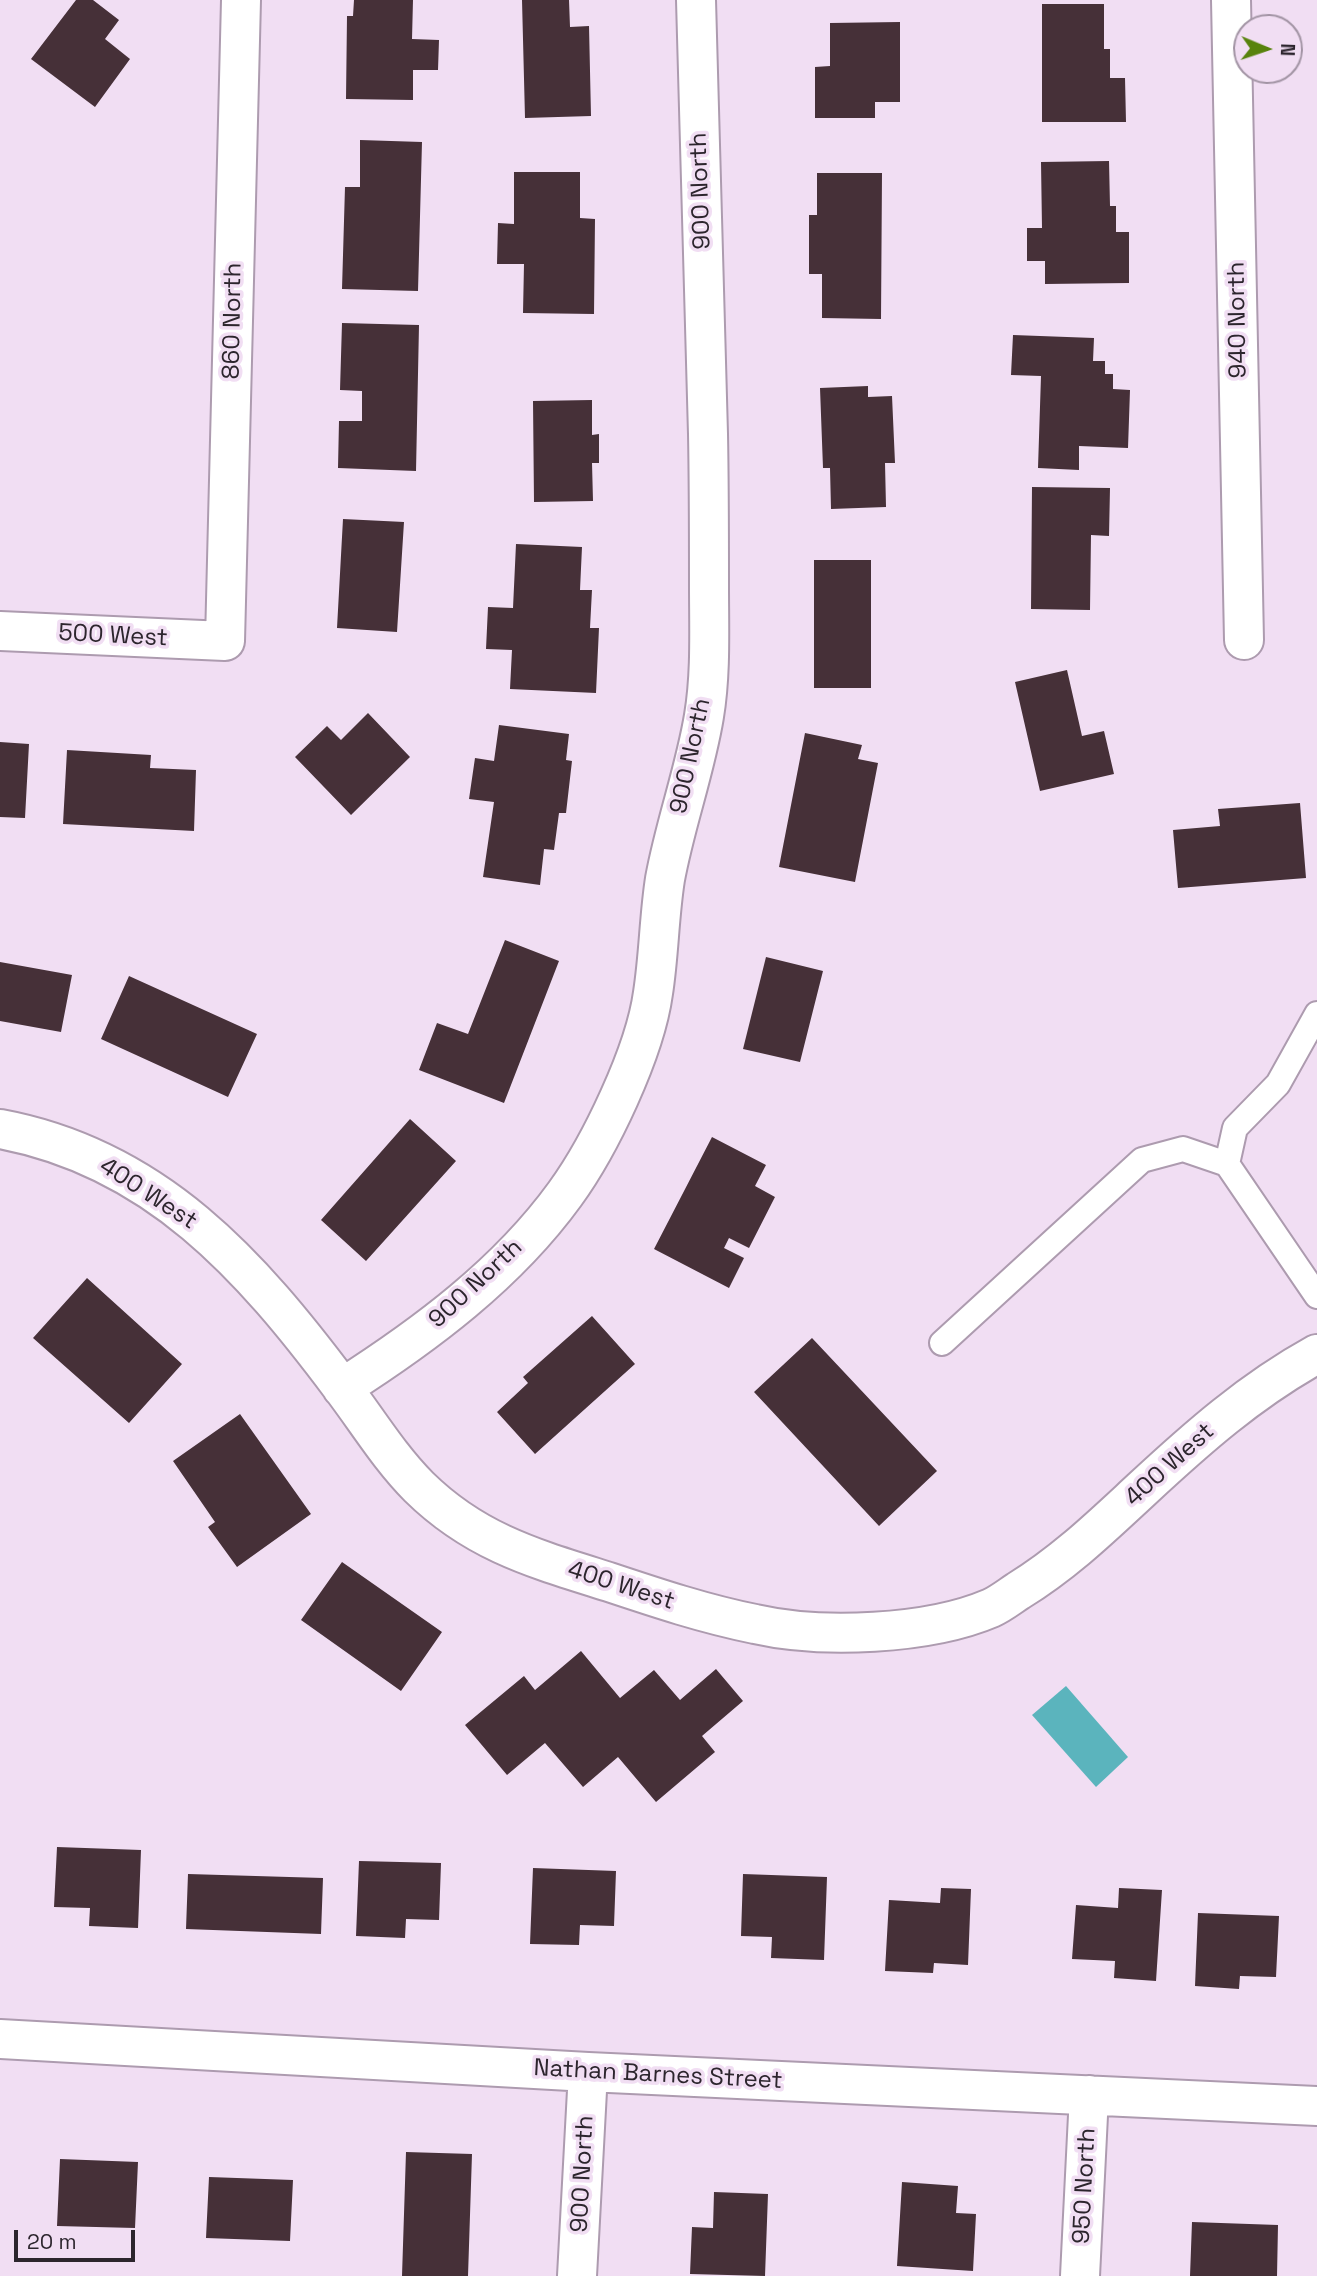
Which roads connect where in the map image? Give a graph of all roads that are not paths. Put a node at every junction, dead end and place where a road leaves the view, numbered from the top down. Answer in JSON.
{"nodes":[{"id":1,"x":241,"y":0,"type":"edge"},
{"id":2,"x":696,"y":0,"type":"edge"},
{"id":3,"x":1231,"y":0,"type":"edge"},
{"id":4,"x":0,"y":631,"type":"edge"},
{"id":5,"x":1244,"y":640,"type":"dead end"},
{"id":6,"x":225,"y":641,"type":"joint"},
{"id":7,"x":1317,"y":1014,"type":"edge"},
{"id":8,"x":0,"y":1129,"type":"edge"},
{"id":9,"x":1227,"y":1164,"type":"junction"},
{"id":10,"x":1317,"y":1296,"type":"edge"},
{"id":11,"x":942,"y":1343,"type":"dead end"},
{"id":12,"x":1317,"y":1354,"type":"edge"},
{"id":13,"x":342,"y":1388,"type":"junction"},
{"id":14,"x":0,"y":2039,"type":"edge"},
{"id":15,"x":588,"y":2072,"type":"junction"},
{"id":16,"x":1089,"y":2095,"type":"junction"},
{"id":17,"x":1317,"y":2106,"type":"edge"},
{"id":18,"x":577,"y":2276,"type":"edge"},
{"id":19,"x":1080,"y":2276,"type":"edge"}],
"edges":[{"from":1,"to":6,"type":"street","name":"860 North"},
{"from":2,"to":13,"type":"street","name":"900 North"},
{"from":3,"to":5,"type":"street","name":"940 North"},
{"from":4,"to":6,"type":"street","name":"500 West"},
{"from":7,"to":9,"type":"lane"},
{"from":8,"to":13,"type":"street","name":"400 West"},
{"from":9,"to":10,"type":"lane"},
{"from":9,"to":11,"type":"lane"},
{"from":12,"to":13,"type":"street","name":"400 West"},
{"from":14,"to":15,"type":"street","name":"Nathan Barnes Street"},
{"from":15,"to":16,"type":"street","name":"Nathan Barnes Street"},
{"from":15,"to":18,"type":"street","name":"900 North"},
{"from":16,"to":17,"type":"street","name":"Nathan Barnes Street"},
{"from":16,"to":19,"type":"street","name":"950 North"}]}
